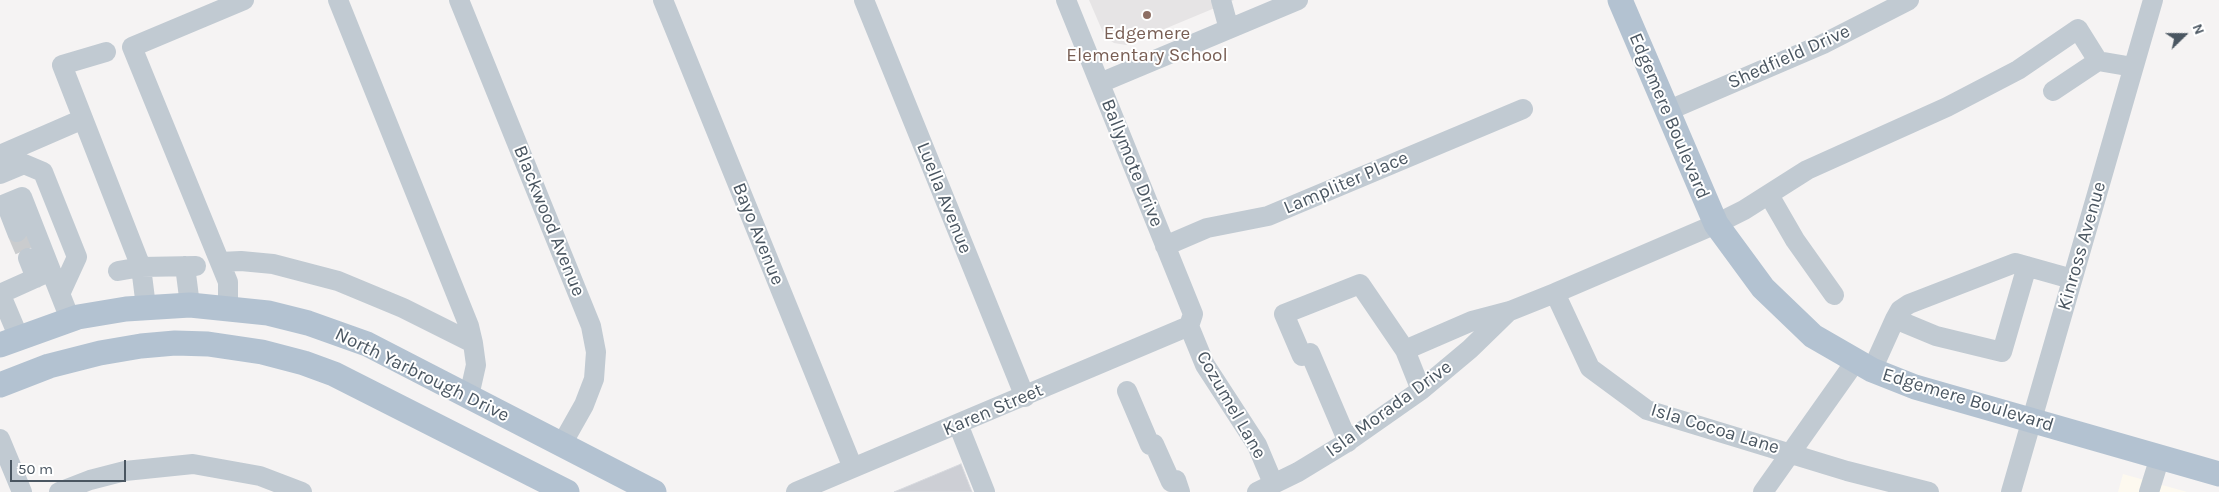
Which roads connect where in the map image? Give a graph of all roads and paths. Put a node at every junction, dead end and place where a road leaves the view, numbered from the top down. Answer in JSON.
{"nodes":[{"id":1,"x":244,"y":0,"type":"edge"},
{"id":2,"x":338,"y":0,"type":"edge"},
{"id":3,"x":459,"y":0,"type":"edge"},
{"id":4,"x":663,"y":0,"type":"edge"},
{"id":5,"x":864,"y":0,"type":"edge"},
{"id":6,"x":1066,"y":0,"type":"edge"},
{"id":7,"x":1221,"y":0,"type":"edge"},
{"id":8,"x":1298,"y":0,"type":"edge"},
{"id":9,"x":1620,"y":0,"type":"edge"},
{"id":10,"x":1909,"y":0,"type":"edge"},
{"id":11,"x":2153,"y":0,"type":"edge"},
{"id":12,"x":1229,"y":29,"type":"junction"},
{"id":13,"x":106,"y":52,"type":"dead end"},
{"id":14,"x":2098,"y":61,"type":"junction"},
{"id":15,"x":2134,"y":67,"type":"junction"},
{"id":16,"x":1100,"y":83,"type":"junction"},
{"id":17,"x":2053,"y":91,"type":"dead end"},
{"id":18,"x":1523,"y":109,"type":"dead end"},
{"id":19,"x":1667,"y":110,"type":"junction"},
{"id":20,"x":83,"y":119,"type":"junction"},
{"id":21,"x":0,"y":155,"type":"edge"},
{"id":22,"x":0,"y":174,"type":"edge"},
{"id":23,"x":1769,"y":194,"type":"junction"},
{"id":24,"x":3,"y":205,"type":"edge"},
{"id":25,"x":1716,"y":224,"type":"junction"},
{"id":26,"x":17,"y":232,"type":"tunnel mouth"},
{"id":27,"x":1165,"y":246,"type":"junction"},
{"id":28,"x":28,"y":258,"type":"tunnel mouth"},
{"id":29,"x":220,"y":262,"type":"junction"},
{"id":30,"x":2027,"y":266,"type":"junction"},
{"id":31,"x":141,"y":267,"type":"junction"},
{"id":32,"x":118,"y":271,"type":"dead end"},
{"id":33,"x":44,"y":275,"type":"junction"},
{"id":34,"x":2072,"y":279,"type":"junction"},
{"id":35,"x":1556,"y":293,"type":"junction"},
{"id":36,"x":0,"y":294,"type":"edge"},
{"id":37,"x":60,"y":294,"type":"junction"},
{"id":38,"x":1834,"y":295,"type":"dead end"},
{"id":39,"x":190,"y":306,"type":"junction"},
{"id":40,"x":146,"y":307,"type":"junction"},
{"id":41,"x":228,"y":308,"type":"junction"},
{"id":42,"x":1510,"y":311,"type":"junction"},
{"id":43,"x":70,"y":319,"type":"junction"},
{"id":44,"x":1895,"y":319,"type":"junction"},
{"id":45,"x":1189,"y":326,"type":"junction"},
{"id":46,"x":326,"y":329,"type":"junction"},
{"id":47,"x":9,"y":341,"type":"edge"},
{"id":48,"x":473,"y":343,"type":"junction"},
{"id":49,"x":1405,"y":350,"type":"junction"},
{"id":50,"x":312,"y":366,"type":"junction"},
{"id":51,"x":1863,"y":366,"type":"junction"},
{"id":52,"x":0,"y":385,"type":"edge"},
{"id":53,"x":1421,"y":390,"type":"junction"},
{"id":54,"x":1127,"y":392,"type":"dead end"},
{"id":55,"x":469,"y":396,"type":"junction"},
{"id":56,"x":1025,"y":397,"type":"junction"},
{"id":57,"x":2031,"y":421,"type":"junction"},
{"id":58,"x":958,"y":424,"type":"junction"},
{"id":59,"x":0,"y":439,"type":"edge"},
{"id":60,"x":1348,"y":442,"type":"junction"},
{"id":61,"x":562,"y":444,"type":"junction"},
{"id":62,"x":1792,"y":453,"type":"junction"},
{"id":63,"x":2160,"y":457,"type":"junction"},
{"id":64,"x":853,"y":468,"type":"junction"},
{"id":65,"x":2219,"y":474,"type":"edge"},
{"id":66,"x":825,"y":486,"type":"edge"},
{"id":67,"x":1265,"y":488,"type":"edge"},
{"id":68,"x":22,"y":492,"type":"edge"},
{"id":69,"x":59,"y":492,"type":"edge"},
{"id":70,"x":302,"y":492,"type":"edge"},
{"id":71,"x":567,"y":492,"type":"edge"},
{"id":72,"x":654,"y":492,"type":"edge"},
{"id":73,"x":796,"y":492,"type":"edge"},
{"id":74,"x":985,"y":492,"type":"edge"},
{"id":75,"x":1180,"y":492,"type":"edge"},
{"id":76,"x":1763,"y":492,"type":"edge"},
{"id":77,"x":1929,"y":492,"type":"edge"},
{"id":78,"x":2010,"y":492,"type":"edge"},
{"id":79,"x":2149,"y":492,"type":"edge"}],
"edges":[{"from":1,"to":29,"type":"street"},
{"from":2,"to":48,"type":"street"},
{"from":3,"to":61,"type":"street","name":"Blackwood Avenue"},
{"from":4,"to":64,"type":"street","name":"Bayo Avenue"},
{"from":5,"to":56,"type":"street","name":"Luella Avenue"},
{"from":6,"to":16,"type":"street","name":"Ballymote Drive"},
{"from":7,"to":12,"type":"street"},
{"from":8,"to":12,"type":"street"},
{"from":9,"to":19,"type":"main road","name":"Edgemere Boulevard"},
{"from":10,"to":19,"type":"street","name":"Shedfield Drive"},
{"from":11,"to":15,"type":"street","name":"Kinross Avenue"},
{"from":12,"to":16,"type":"street"},
{"from":13,"to":20,"type":"street"},
{"from":14,"to":15,"type":"street"},
{"from":14,"to":17,"type":"street"},
{"from":14,"to":23,"type":"street","name":"Isla Morada Drive"},
{"from":15,"to":34,"type":"street","name":"Kinross Avenue"},
{"from":16,"to":27,"type":"street","name":"Ballymote Drive"},
{"from":18,"to":27,"type":"street","name":"Lampliter Place"},
{"from":19,"to":25,"type":"main road","name":"Edgemere Boulevard"},
{"from":20,"to":21,"type":"street"},
{"from":20,"to":31,"type":"street"},
{"from":22,"to":37,"type":"street"},
{"from":23,"to":25,"type":"street","name":"Isla Morada Drive"},
{"from":23,"to":38,"type":"street"},
{"from":24,"to":26,"type":"street"},
{"from":24,"to":33,"type":"street"},
{"from":25,"to":35,"type":"street","name":"Isla Morada Drive"},
{"from":25,"to":51,"type":"main road","name":"Edgemere Boulevard"},
{"from":27,"to":45,"type":"street","name":"Ballymote Drive"},
{"from":28,"to":33,"type":"street"},
{"from":29,"to":41,"type":"street"},
{"from":29,"to":48,"type":"street"},
{"from":30,"to":34,"type":"street"},
{"from":30,"to":44,"type":"street"},
{"from":30,"to":44,"type":"street"},
{"from":31,"to":32,"type":"street"},
{"from":31,"to":39,"type":"street"},
{"from":31,"to":40,"type":"street"},
{"from":33,"to":36,"type":"street"},
{"from":33,"to":37,"type":"street"},
{"from":34,"to":57,"type":"street","name":"Kinross Avenue"},
{"from":35,"to":42,"type":"street","name":"Isla Morada Drive"},
{"from":35,"to":62,"type":"street","name":"Isla Cocoa Lane"},
{"from":36,"to":47,"type":"street"},
{"from":37,"to":43,"type":"street"},
{"from":39,"to":40,"type":"main road","name":"North Yarbrough Drive"},
{"from":39,"to":41,"type":"main road","name":"North Yarbrough Drive"},
{"from":40,"to":43,"type":"main road","name":"North Yarbrough Drive"},
{"from":41,"to":46,"type":"main road","name":"North Yarbrough Drive"},
{"from":42,"to":49,"type":"street","name":"Isla Morada Drive"},
{"from":42,"to":53,"type":"street","name":"Isla Morada Drive"},
{"from":43,"to":47,"type":"main road","name":"North Yarbrough Drive"},
{"from":44,"to":51,"type":"street"},
{"from":45,"to":56,"type":"street","name":"Karen Street"},
{"from":45,"to":67,"type":"street","name":"Cozumel Lane"},
{"from":46,"to":50,"type":"main road"},
{"from":46,"to":55,"type":"main road","name":"North Yarbrough Drive"},
{"from":48,"to":55,"type":"street"},
{"from":49,"to":53,"type":"street"},
{"from":49,"to":60,"type":"street"},
{"from":50,"to":52,"type":"main road","name":"North Yarbrough Drive"},
{"from":50,"to":71,"type":"main road","name":"North Yarbrough Drive"},
{"from":51,"to":57,"type":"main road","name":"Edgemere Boulevard"},
{"from":51,"to":62,"type":"street"},
{"from":53,"to":60,"type":"street","name":"Isla Morada Drive"},
{"from":54,"to":75,"type":"street"},
{"from":55,"to":61,"type":"main road","name":"North Yarbrough Drive"},
{"from":56,"to":58,"type":"street","name":"Karen Street"},
{"from":57,"to":63,"type":"main road","name":"Edgemere Boulevard"},
{"from":57,"to":78,"type":"street","name":"Kinross Avenue"},
{"from":58,"to":64,"type":"street","name":"Karen Street"},
{"from":58,"to":74,"type":"street"},
{"from":59,"to":68,"type":"street"},
{"from":60,"to":67,"type":"street","name":"Isla Morada Drive"},
{"from":61,"to":72,"type":"main road","name":"North Yarbrough Drive"},
{"from":62,"to":76,"type":"street"},
{"from":62,"to":77,"type":"street","name":"Isla Cocoa Lane"},
{"from":63,"to":65,"type":"main road","name":"Edgemere Boulevard"},
{"from":63,"to":79,"type":"street"},
{"from":64,"to":66,"type":"street","name":"Karen Street"},
{"from":66,"to":73,"type":"street","name":"Karen Street"},
{"from":69,"to":70,"type":"street"}]}
